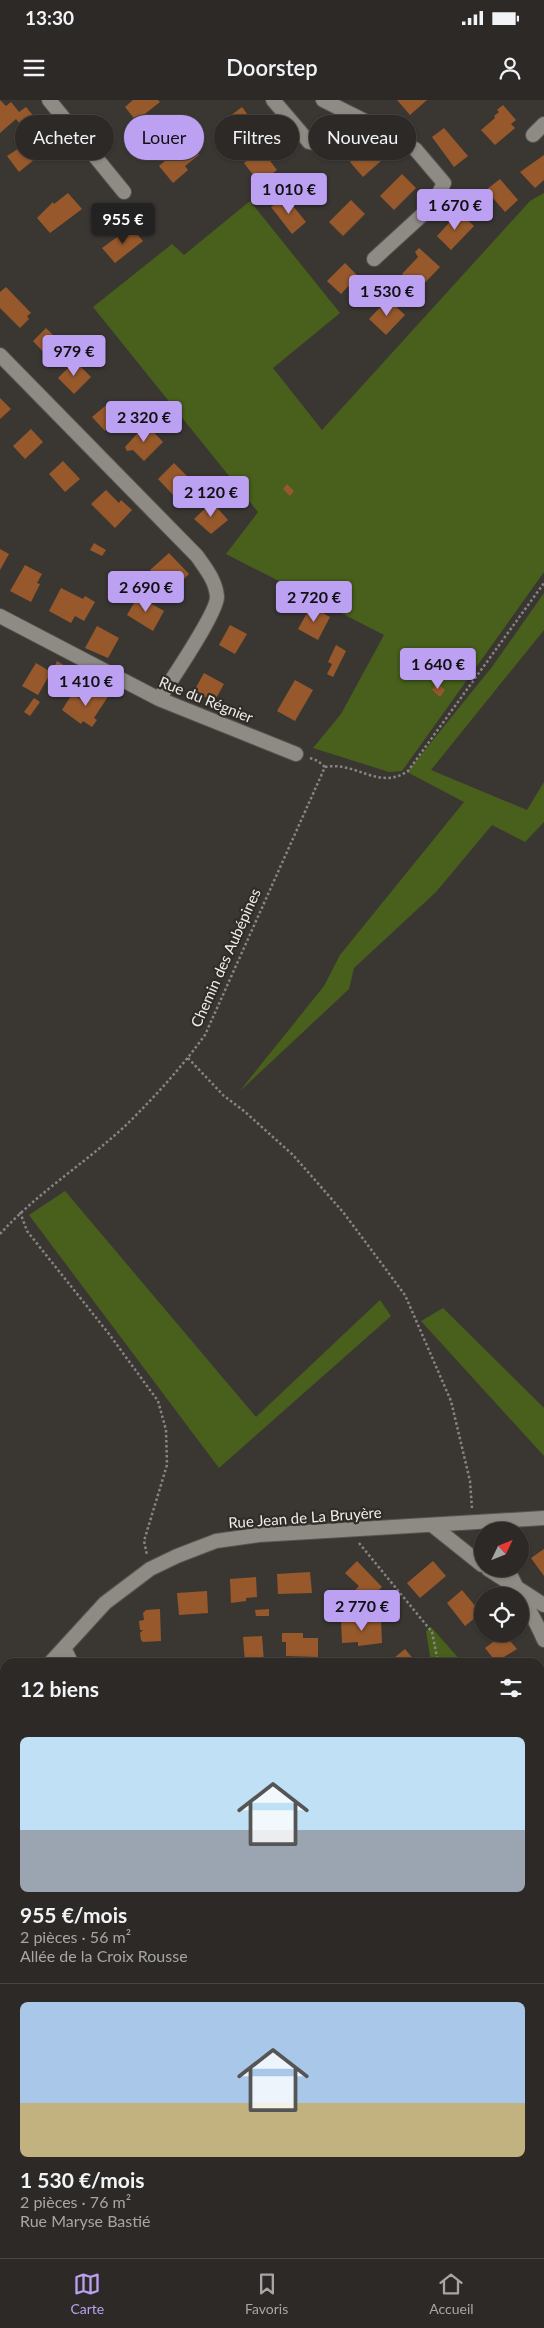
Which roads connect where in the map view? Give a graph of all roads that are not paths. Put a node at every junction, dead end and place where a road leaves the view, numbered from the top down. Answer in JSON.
{"nodes":[{"id":1,"x":49,"y":100,"type":"edge"},
{"id":2,"x":273,"y":100,"type":"edge"},
{"id":3,"x":324,"y":100,"type":"edge"},
{"id":4,"x":352,"y":115,"type":"edge"},
{"id":5,"x":544,"y":124,"type":"edge"},
{"id":6,"x":533,"y":135,"type":"dead end"},
{"id":7,"x":309,"y":142,"type":"edge"},
{"id":8,"x":416,"y":150,"type":"edge"},
{"id":9,"x":124,"y":192,"type":"dead end"},
{"id":10,"x":374,"y":260,"type":"dead end"},
{"id":11,"x":0,"y":356,"type":"edge"},
{"id":12,"x":0,"y":616,"type":"edge"},
{"id":13,"x":159,"y":699,"type":"junction"},
{"id":14,"x":296,"y":754,"type":"road end"},
{"id":15,"x":544,"y":1518,"type":"edge"},
{"id":16,"x":518,"y":1522,"type":"edge"},
{"id":17,"x":474,"y":1523,"type":"edge"},
{"id":18,"x":432,"y":1525,"type":"junction"},
{"id":19,"x":474,"y":1559,"type":"edge"},
{"id":20,"x":504,"y":1578,"type":"edge"},
{"id":21,"x":512,"y":1578,"type":"edge"},
{"id":22,"x":514,"y":1584,"type":"junction"},
{"id":23,"x":544,"y":1605,"type":"edge"},
{"id":24,"x":542,"y":1632,"type":"edge"},
{"id":25,"x":64,"y":1648,"type":"junction"},
{"id":26,"x":55,"y":1658,"type":"edge"},
{"id":27,"x":70,"y":1658,"type":"edge"}],
"edges":[{"from":1,"to":9,"type":"street"},
{"from":2,"to":7,"type":"street"},
{"from":3,"to":4,"type":"street"},
{"from":5,"to":6,"type":"street"},
{"from":8,"to":10,"type":"street"},
{"from":11,"to":13,"type":"street"},
{"from":12,"to":13,"type":"street","name":"Rue du Régnier"},
{"from":13,"to":14,"type":"street","name":"Rue du Régnier"},
{"from":15,"to":16,"type":"street","name":"Rue Jean de La Bruyère"},
{"from":17,"to":18,"type":"street","name":"Rue Jean de La Bruyère"},
{"from":18,"to":19,"type":"street"},
{"from":18,"to":25,"type":"street","name":"Rue Jean de La Bruyère"},
{"from":20,"to":22,"type":"street"},
{"from":21,"to":22,"type":"street"},
{"from":22,"to":23,"type":"street"},
{"from":22,"to":24,"type":"street"},
{"from":25,"to":26,"type":"street","name":"Rue Jean de La Bruyère"},
{"from":25,"to":27,"type":"street"}]}
